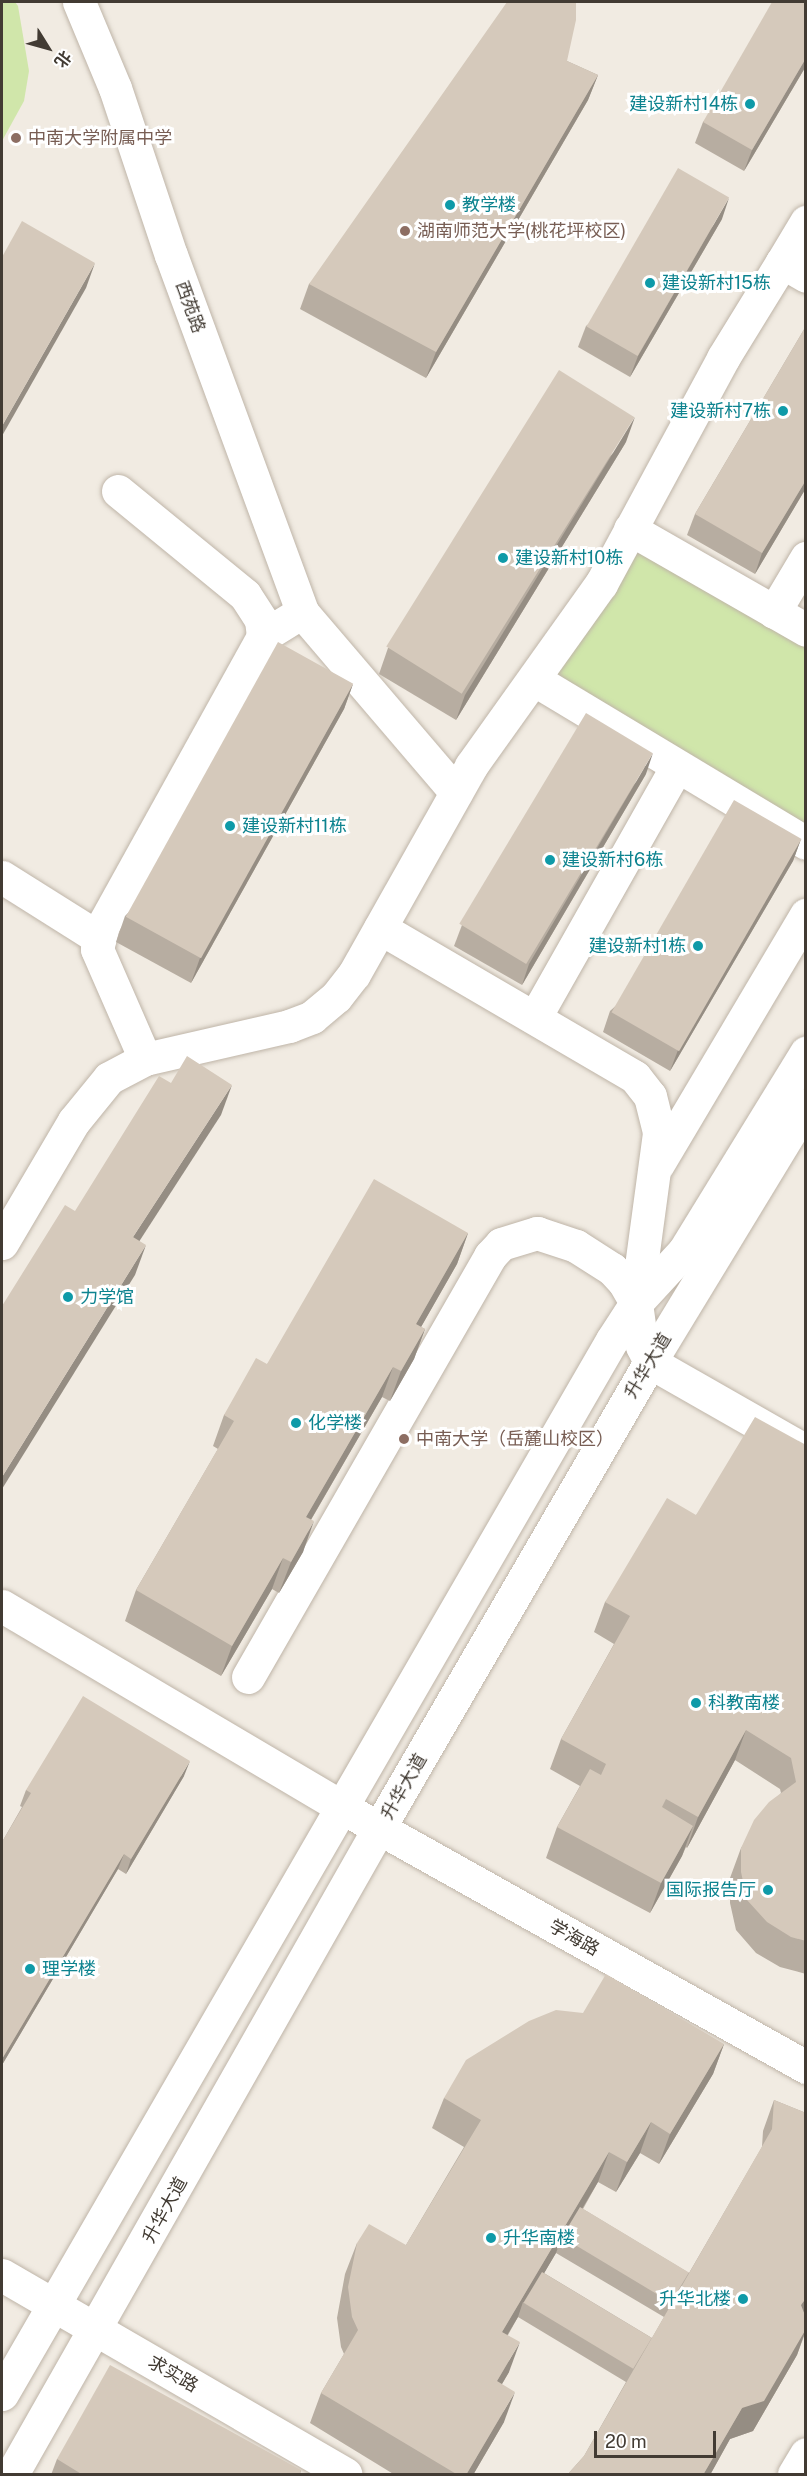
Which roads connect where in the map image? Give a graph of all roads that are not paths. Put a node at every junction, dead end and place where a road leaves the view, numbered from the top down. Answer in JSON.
{"nodes":[{"id":1,"x":79,"y":2,"type":"edge"},
{"id":2,"x":806,"y":222,"type":"edge"},
{"id":3,"x":794,"y":269,"type":"edge"},
{"id":4,"x":118,"y":491,"type":"dead end"},
{"id":5,"x":630,"y":529,"type":"junction"},
{"id":6,"x":806,"y":558,"type":"edge"},
{"id":7,"x":302,"y":612,"type":"junction"},
{"id":8,"x":774,"y":612,"type":"junction"},
{"id":9,"x":806,"y":630,"type":"edge"},
{"id":10,"x":263,"y":636,"type":"junction"},
{"id":11,"x":535,"y":680,"type":"junction"},
{"id":12,"x":676,"y":768,"type":"junction"},
{"id":13,"x":456,"y":792,"type":"junction"},
{"id":14,"x":806,"y":843,"type":"edge"},
{"id":15,"x":2,"y":877,"type":"edge"},
{"id":16,"x":806,"y":915,"type":"edge"},
{"id":17,"x":380,"y":928,"type":"junction"},
{"id":18,"x":99,"y":938,"type":"junction"},
{"id":19,"x":534,"y":1017,"type":"junction"},
{"id":20,"x":806,"y":1053,"type":"edge"},
{"id":21,"x":145,"y":1059,"type":"junction"},
{"id":22,"x":806,"y":1105,"type":"edge"},
{"id":23,"x":657,"y":1166,"type":"junction"},
{"id":24,"x":2,"y":1243,"type":"edge"},
{"id":25,"x":636,"y":1303,"type":"junction"},
{"id":26,"x":650,"y":1362,"type":"junction"},
{"id":27,"x":806,"y":1450,"type":"edge"},
{"id":28,"x":2,"y":1606,"type":"edge"},
{"id":29,"x":248,"y":1677,"type":"dead end"},
{"id":30,"x":343,"y":1808,"type":"junction"},
{"id":31,"x":380,"y":1828,"type":"junction"},
{"id":32,"x":806,"y":2067,"type":"edge"},
{"id":33,"x":2,"y":2275,"type":"edge"},
{"id":34,"x":53,"y":2305,"type":"junction"},
{"id":35,"x":97,"y":2330,"type":"junction"},
{"id":36,"x":2,"y":2394,"type":"edge"},
{"id":37,"x":806,"y":2454,"type":"edge"},
{"id":38,"x":12,"y":2475,"type":"edge"},
{"id":39,"x":345,"y":2475,"type":"edge"},
{"id":40,"x":794,"y":2475,"type":"edge"}],
"edges":[{"from":1,"to":7,"type":"street","name":"西苑路"},
{"from":2,"to":3,"type":"street"},
{"from":3,"to":5,"type":"street"},
{"from":4,"to":10,"type":"street"},
{"from":5,"to":8,"type":"street"},
{"from":5,"to":11,"type":"street"},
{"from":6,"to":8,"type":"street"},
{"from":7,"to":10,"type":"street"},
{"from":7,"to":13,"type":"street"},
{"from":8,"to":9,"type":"street"},
{"from":10,"to":18,"type":"street"},
{"from":11,"to":12,"type":"street"},
{"from":11,"to":13,"type":"street"},
{"from":12,"to":14,"type":"street"},
{"from":12,"to":19,"type":"street"},
{"from":13,"to":17,"type":"street"},
{"from":15,"to":18,"type":"street"},
{"from":16,"to":23,"type":"street"},
{"from":17,"to":19,"type":"street"},
{"from":17,"to":21,"type":"street"},
{"from":18,"to":21,"type":"street"},
{"from":19,"to":23,"type":"street"},
{"from":20,"to":25,"type":"street"},
{"from":21,"to":24,"type":"street"},
{"from":22,"to":26,"type":"street","name":"升华大道"},
{"from":23,"to":25,"type":"street"},
{"from":25,"to":26,"type":"street"},
{"from":25,"to":29,"type":"street"},
{"from":25,"to":30,"type":"street"},
{"from":26,"to":27,"type":"street"},
{"from":26,"to":31,"type":"street","name":"升华大道"},
{"from":28,"to":30,"type":"street","name":"学海路"},
{"from":30,"to":31,"type":"street","name":"学海路"},
{"from":30,"to":34,"type":"street"},
{"from":31,"to":32,"type":"street","name":"学海路"},
{"from":31,"to":35,"type":"street","name":"升华大道"},
{"from":33,"to":34,"type":"street","name":"求实路"},
{"from":34,"to":35,"type":"street","name":"求实路"},
{"from":34,"to":36,"type":"street"},
{"from":35,"to":38,"type":"street","name":"升华大道"},
{"from":35,"to":39,"type":"street","name":"求实路"},
{"from":37,"to":40,"type":"street"}]}
